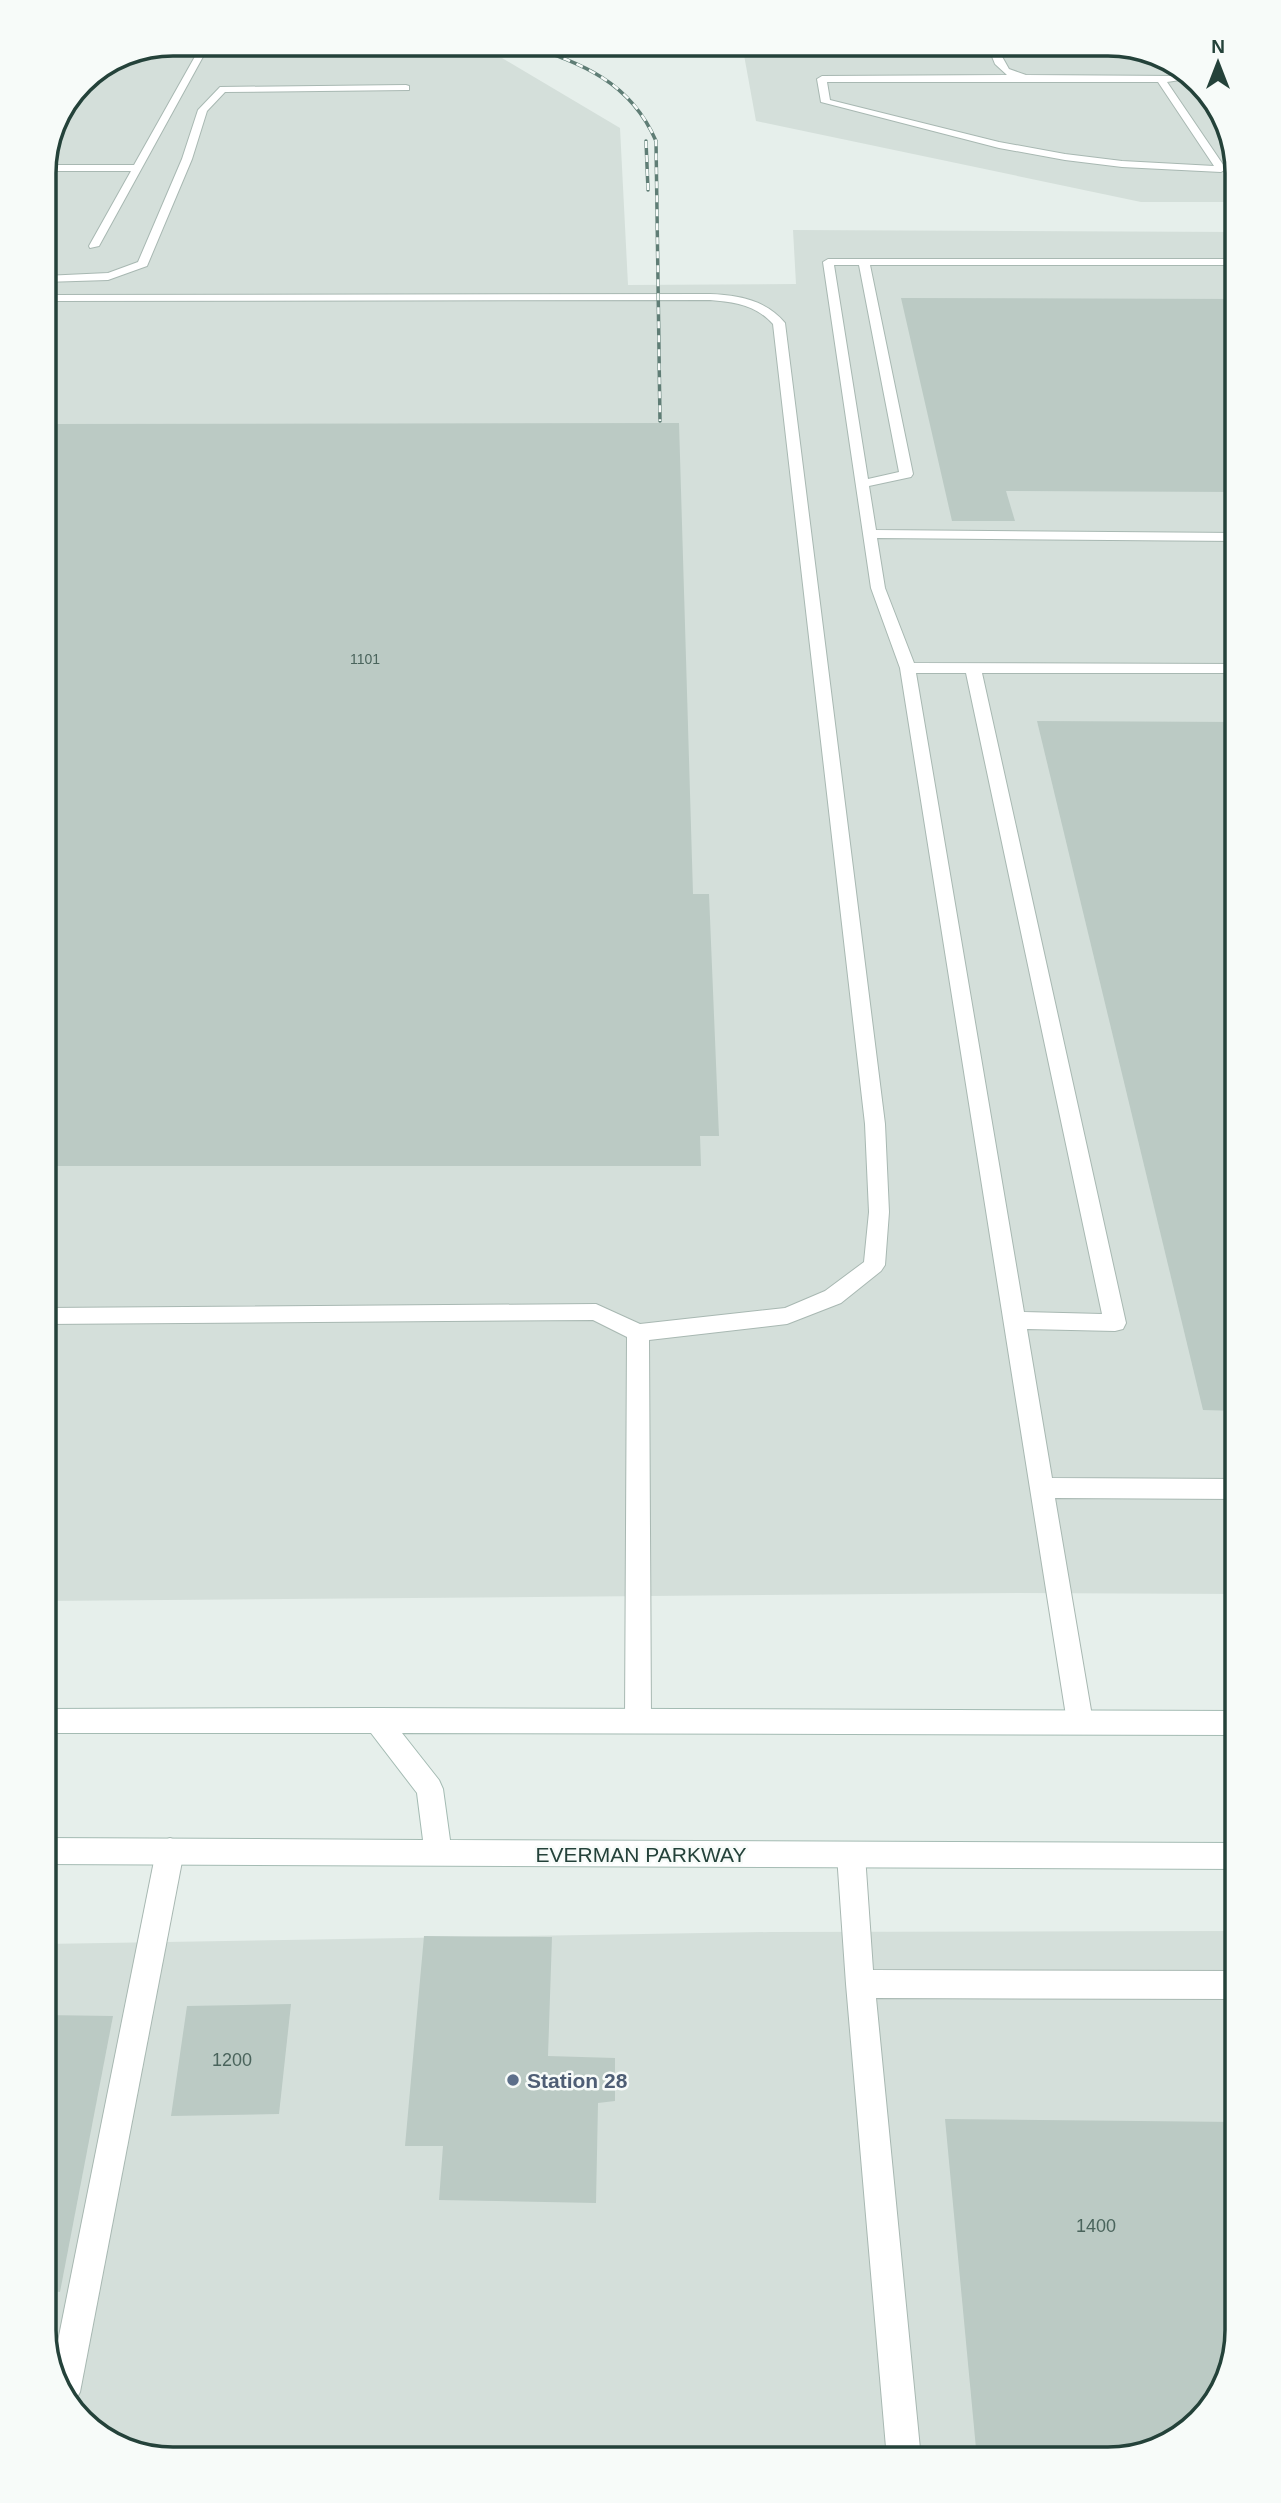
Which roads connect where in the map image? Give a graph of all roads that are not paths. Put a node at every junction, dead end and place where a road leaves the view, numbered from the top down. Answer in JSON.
{"nodes":[{"id":1,"x":199,"y":56,"type":"edge"},
{"id":2,"x":996,"y":56,"type":"edge"},
{"id":3,"x":1026,"y":78,"type":"junction"},
{"id":4,"x":1161,"y":79,"type":"junction"},
{"id":5,"x":1178,"y":79,"type":"edge"},
{"id":6,"x":406,"y":88,"type":"dead end"},
{"id":7,"x":56,"y":168,"type":"edge"},
{"id":8,"x":136,"y":168,"type":"junction"},
{"id":9,"x":94,"y":246,"type":"dead end"},
{"id":10,"x":864,"y":262,"type":"junction"},
{"id":11,"x":1225,"y":262,"type":"edge"},
{"id":12,"x":56,"y":278,"type":"edge"},
{"id":13,"x":56,"y":298,"type":"edge"},
{"id":14,"x":862,"y":484,"type":"junction"},
{"id":15,"x":870,"y":534,"type":"junction"},
{"id":16,"x":1225,"y":537,"type":"edge"},
{"id":17,"x":908,"y":668,"type":"junction"},
{"id":18,"x":973,"y":668,"type":"junction"},
{"id":19,"x":1225,"y":668,"type":"edge"},
{"id":20,"x":56,"y":1316,"type":"edge"},
{"id":21,"x":1014,"y":1320,"type":"junction"},
{"id":22,"x":638,"y":1333,"type":"junction"},
{"id":23,"x":1042,"y":1488,"type":"junction"},
{"id":24,"x":1225,"y":1489,"type":"edge"},
{"id":25,"x":376,"y":1720,"type":"junction"},
{"id":26,"x":56,"y":1721,"type":"edge"},
{"id":27,"x":638,"y":1721,"type":"junction"},
{"id":28,"x":1080,"y":1722,"type":"junction"},
{"id":29,"x":1225,"y":1723,"type":"edge"},
{"id":30,"x":56,"y":1851,"type":"edge"},
{"id":31,"x":170,"y":1852,"type":"junction"},
{"id":32,"x":438,"y":1853,"type":"junction"},
{"id":33,"x":851,"y":1855,"type":"junction"},
{"id":34,"x":1225,"y":1856,"type":"edge"},
{"id":35,"x":860,"y":1984,"type":"junction"},
{"id":36,"x":1225,"y":1985,"type":"edge"},
{"id":37,"x":67,"y":2378,"type":"edge"},
{"id":38,"x":903,"y":2447,"type":"edge"}],
"edges":[{"from":1,"to":8,"type":"main road"},
{"from":2,"to":3,"type":"main road"},
{"from":3,"to":4,"type":"main road"},
{"from":3,"to":4,"type":"main road"},
{"from":4,"to":5,"type":"main road"},
{"from":6,"to":12,"type":"main road"},
{"from":7,"to":8,"type":"main road"},
{"from":8,"to":9,"type":"main road"},
{"from":10,"to":11,"type":"main road"},
{"from":10,"to":14,"type":"main road"},
{"from":10,"to":14,"type":"main road"},
{"from":13,"to":22,"type":"main road"},
{"from":14,"to":15,"type":"main road"},
{"from":15,"to":16,"type":"main road"},
{"from":15,"to":17,"type":"main road"},
{"from":17,"to":18,"type":"main road"},
{"from":17,"to":21,"type":"main road"},
{"from":18,"to":19,"type":"main road"},
{"from":18,"to":21,"type":"main road"},
{"from":20,"to":22,"type":"main road"},
{"from":21,"to":23,"type":"main road"},
{"from":22,"to":27,"type":"main road"},
{"from":23,"to":24,"type":"main road"},
{"from":23,"to":28,"type":"main road"},
{"from":25,"to":26,"type":"main road"},
{"from":25,"to":27,"type":"main road"},
{"from":25,"to":32,"type":"main road"},
{"from":27,"to":28,"type":"main road"},
{"from":28,"to":29,"type":"main road"},
{"from":30,"to":31,"type":"main road","name":"EVERMAN PARKWAY"},
{"from":31,"to":32,"type":"main road","name":"EVERMAN PARKWAY"},
{"from":31,"to":37,"type":"main road"},
{"from":32,"to":33,"type":"main road","name":"EVERMAN PARKWAY"},
{"from":33,"to":34,"type":"main road","name":"EVERMAN PARKWAY"},
{"from":33,"to":35,"type":"main road"},
{"from":35,"to":36,"type":"main road"},
{"from":35,"to":38,"type":"main road"}]}
